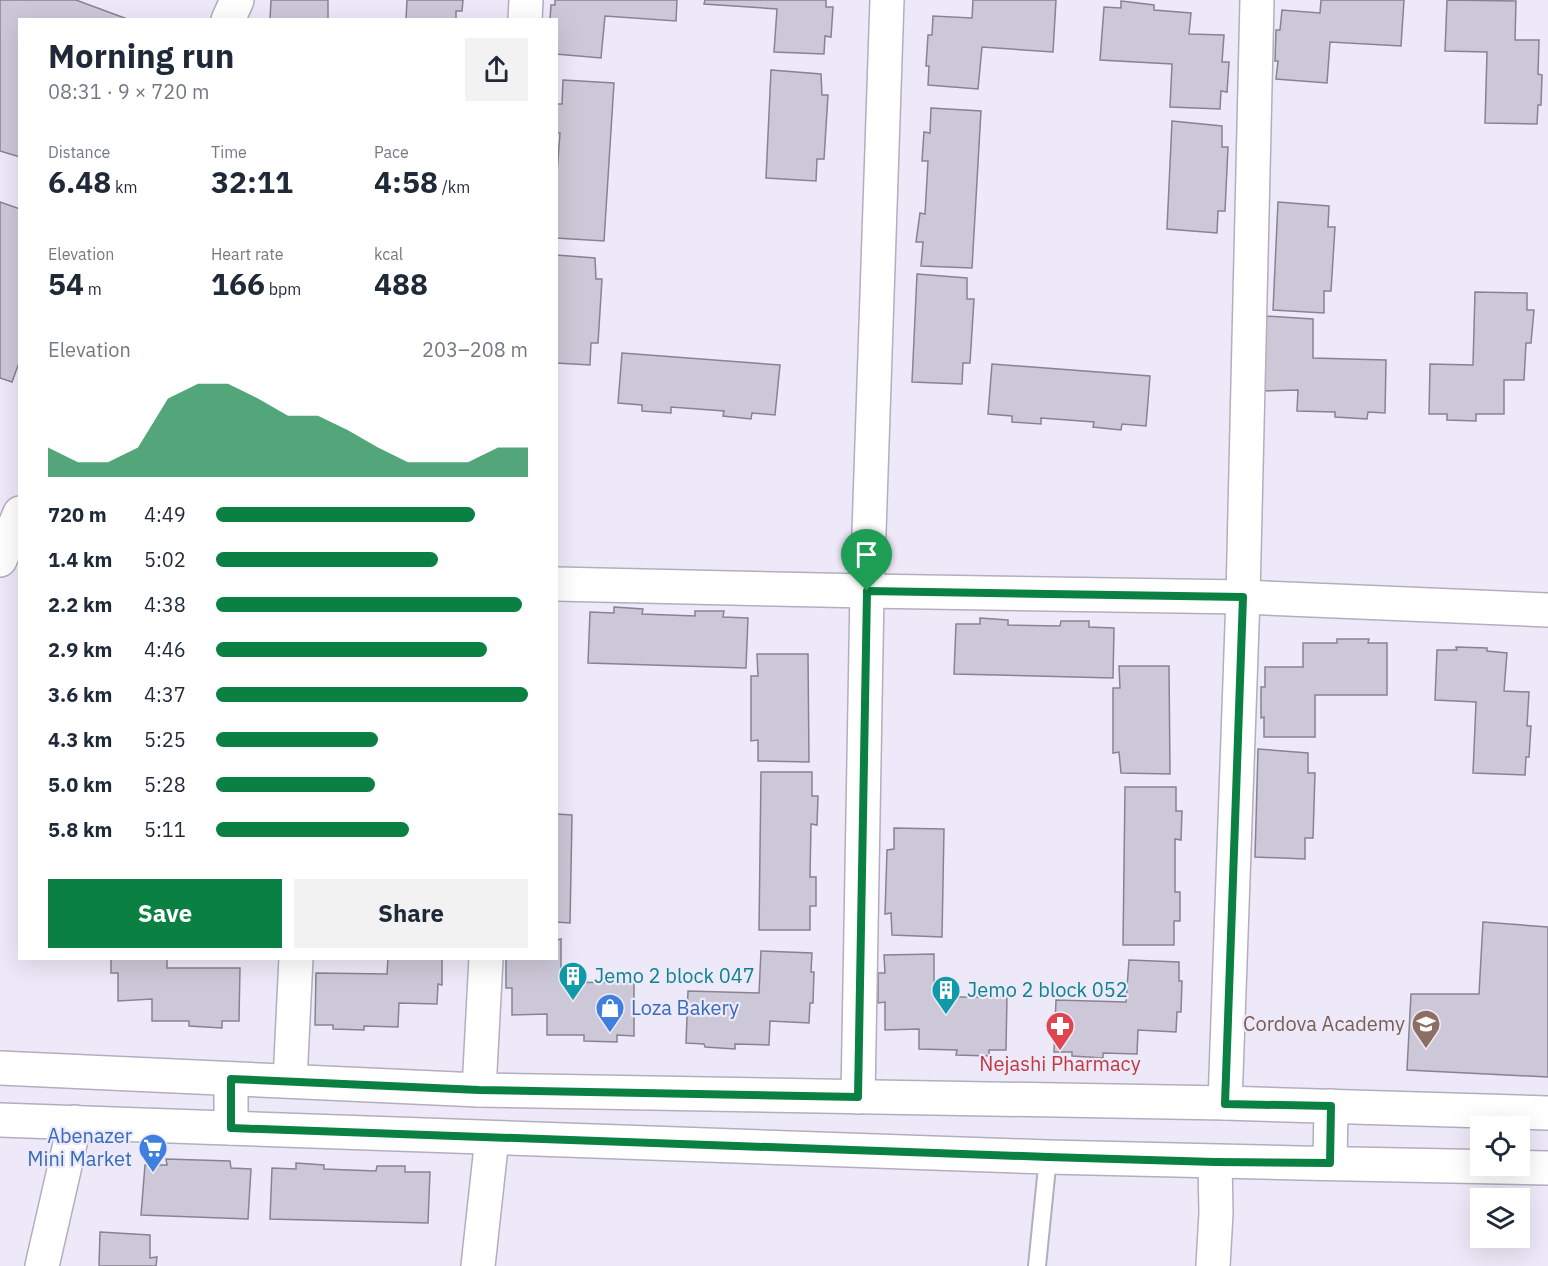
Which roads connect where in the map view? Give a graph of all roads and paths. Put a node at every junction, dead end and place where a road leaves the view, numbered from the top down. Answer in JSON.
{"nodes":[{"id":1,"x":237,"y":0,"type":"edge"},
{"id":2,"x":526,"y":0,"type":"edge"},
{"id":3,"x":887,"y":0,"type":"edge"},
{"id":4,"x":1257,"y":0,"type":"edge"},
{"id":5,"x":229,"y":18,"type":"edge"},
{"id":6,"x":525,"y":18,"type":"edge"},
{"id":7,"x":18,"y":518,"type":"edge"},
{"id":8,"x":0,"y":560,"type":"edge"},
{"id":9,"x":18,"y":561,"type":"edge"},
{"id":10,"x":558,"y":584,"type":"edge"},
{"id":11,"x":867,"y":591,"type":"junction"},
{"id":12,"x":1243,"y":597,"type":"junction"},
{"id":13,"x":1548,"y":610,"type":"edge"},
{"id":14,"x":296,"y":960,"type":"edge"},
{"id":15,"x":486,"y":960,"type":"edge"},
{"id":16,"x":0,"y":1068,"type":"edge"},
{"id":17,"x":231,"y":1079,"type":"junction"},
{"id":18,"x":290,"y":1081,"type":"junction"},
{"id":19,"x":479,"y":1090,"type":"junction"},
{"id":20,"x":858,"y":1097,"type":"junction"},
{"id":21,"x":1225,"y":1104,"type":"junction"},
{"id":22,"x":1331,"y":1106,"type":"junction"},
{"id":23,"x":1548,"y":1113,"type":"edge"},
{"id":24,"x":0,"y":1120,"type":"edge"},
{"id":25,"x":75,"y":1122,"type":"junction"},
{"id":26,"x":231,"y":1128,"type":"junction"},
{"id":27,"x":492,"y":1138,"type":"junction"},
{"id":28,"x":1048,"y":1157,"type":"junction"},
{"id":29,"x":1215,"y":1162,"type":"junction"},
{"id":30,"x":1330,"y":1163,"type":"junction"},
{"id":31,"x":1548,"y":1168,"type":"edge"},
{"id":32,"x":42,"y":1266,"type":"edge"},
{"id":33,"x":478,"y":1266,"type":"edge"},
{"id":34,"x":1037,"y":1266,"type":"edge"},
{"id":35,"x":1213,"y":1266,"type":"edge"}],
"edges":[{"from":1,"to":5,"type":"street"},
{"from":2,"to":6,"type":"street"},
{"from":3,"to":11,"type":"street"},
{"from":4,"to":12,"type":"street"},
{"from":7,"to":8,"type":"street"},
{"from":8,"to":9,"type":"street"},
{"from":10,"to":11,"type":"street"},
{"from":11,"to":12,"type":"street"},
{"from":11,"to":20,"type":"street"},
{"from":12,"to":13,"type":"street"},
{"from":12,"to":21,"type":"street"},
{"from":14,"to":18,"type":"street"},
{"from":15,"to":19,"type":"street"},
{"from":16,"to":17,"type":"street"},
{"from":17,"to":18,"type":"street"},
{"from":17,"to":26,"type":"street"},
{"from":18,"to":19,"type":"street"},
{"from":19,"to":20,"type":"street"},
{"from":20,"to":21,"type":"street"},
{"from":21,"to":22,"type":"street"},
{"from":22,"to":23,"type":"street"},
{"from":22,"to":30,"type":"street"},
{"from":24,"to":25,"type":"street"},
{"from":25,"to":26,"type":"street"},
{"from":25,"to":32,"type":"street"},
{"from":26,"to":27,"type":"street"},
{"from":27,"to":28,"type":"street"},
{"from":27,"to":33,"type":"street"},
{"from":28,"to":29,"type":"street"},
{"from":28,"to":34,"type":"lane"},
{"from":29,"to":30,"type":"street"},
{"from":29,"to":35,"type":"street"},
{"from":30,"to":31,"type":"street"}]}
